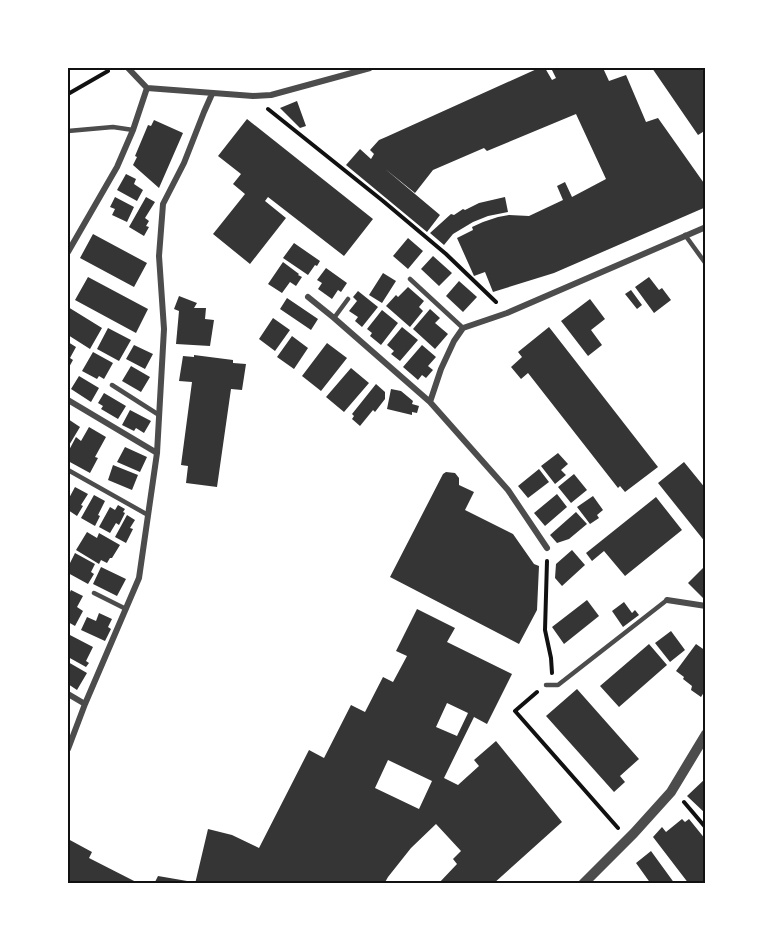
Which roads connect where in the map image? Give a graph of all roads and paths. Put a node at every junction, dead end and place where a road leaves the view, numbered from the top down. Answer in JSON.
{"nodes":[{"id":1,"x":128,"y":68,"type":"edge"},
{"id":2,"x":370,"y":68,"type":"edge"},
{"id":3,"x":108,"y":71,"type":"dead end"},
{"id":4,"x":147,"y":88,"type":"junction"},
{"id":5,"x":68,"y":94,"type":"edge"},
{"id":6,"x":212,"y":94,"type":"junction"},
{"id":7,"x":253,"y":96,"type":"junction"},
{"id":8,"x":133,"y":130,"type":"junction"},
{"id":9,"x":68,"y":131,"type":"edge"},
{"id":10,"x":705,"y":227,"type":"edge"},
{"id":11,"x":685,"y":235,"type":"junction"},
{"id":12,"x":68,"y":252,"type":"edge"},
{"id":13,"x":705,"y":264,"type":"edge"},
{"id":14,"x":410,"y":279,"type":"dead end"},
{"id":15,"x":308,"y":297,"type":"dead end"},
{"id":16,"x":348,"y":298,"type":"dead end"},
{"id":17,"x":507,"y":313,"type":"junction"},
{"id":18,"x":334,"y":318,"type":"junction"},
{"id":19,"x":463,"y":328,"type":"junction"},
{"id":20,"x":112,"y":385,"type":"dead end"},
{"id":21,"x":68,"y":400,"type":"edge"},
{"id":22,"x":430,"y":402,"type":"junction"},
{"id":23,"x":159,"y":415,"type":"junction"},
{"id":24,"x":157,"y":453,"type":"junction"},
{"id":25,"x":68,"y":470,"type":"edge"},
{"id":26,"x":148,"y":515,"type":"junction"},
{"id":27,"x":547,"y":548,"type":"joint"},
{"id":28,"x":94,"y":593,"type":"dead end"},
{"id":29,"x":667,"y":600,"type":"joint"},
{"id":30,"x":705,"y":606,"type":"edge"},
{"id":31,"x":126,"y":609,"type":"junction"},
{"id":32,"x":546,"y":685,"type":"junction"},
{"id":33,"x":68,"y":694,"type":"edge"},
{"id":34,"x":85,"y":704,"type":"junction"},
{"id":35,"x":705,"y":734,"type":"edge"},
{"id":36,"x":68,"y":749,"type":"edge"},
{"id":37,"x":680,"y":797,"type":"dead end"},
{"id":38,"x":705,"y":828,"type":"edge"},
{"id":39,"x":618,"y":829,"type":"dead end"},
{"id":40,"x":583,"y":884,"type":"edge"}],
"edges":[{"from":1,"to":4,"type":"street"},
{"from":2,"to":7,"type":"street"},
{"from":3,"to":5,"type":"path"},
{"from":4,"to":6,"type":"street"},
{"from":4,"to":8,"type":"street"},
{"from":6,"to":7,"type":"street"},
{"from":6,"to":23,"type":"street"},
{"from":7,"to":17,"type":"path"},
{"from":8,"to":9,"type":"lane"},
{"from":8,"to":12,"type":"street"},
{"from":10,"to":11,"type":"street"},
{"from":11,"to":13,"type":"lane"},
{"from":11,"to":17,"type":"street"},
{"from":14,"to":19,"type":"lane"},
{"from":15,"to":18,"type":"street"},
{"from":16,"to":18,"type":"lane"},
{"from":17,"to":19,"type":"street"},
{"from":18,"to":22,"type":"street"},
{"from":19,"to":22,"type":"street"},
{"from":20,"to":23,"type":"lane"},
{"from":21,"to":24,"type":"street"},
{"from":22,"to":27,"type":"street"},
{"from":23,"to":24,"type":"street"},
{"from":24,"to":26,"type":"street"},
{"from":25,"to":26,"type":"lane"},
{"from":26,"to":31,"type":"street"},
{"from":27,"to":32,"type":"path"},
{"from":28,"to":31,"type":"lane"},
{"from":29,"to":30,"type":"street"},
{"from":29,"to":32,"type":"lane"},
{"from":31,"to":34,"type":"street"},
{"from":32,"to":39,"type":"path"},
{"from":33,"to":34,"type":"street"},
{"from":34,"to":36,"type":"street"},
{"from":35,"to":40,"type":"street"},
{"from":37,"to":38,"type":"path"}]}
